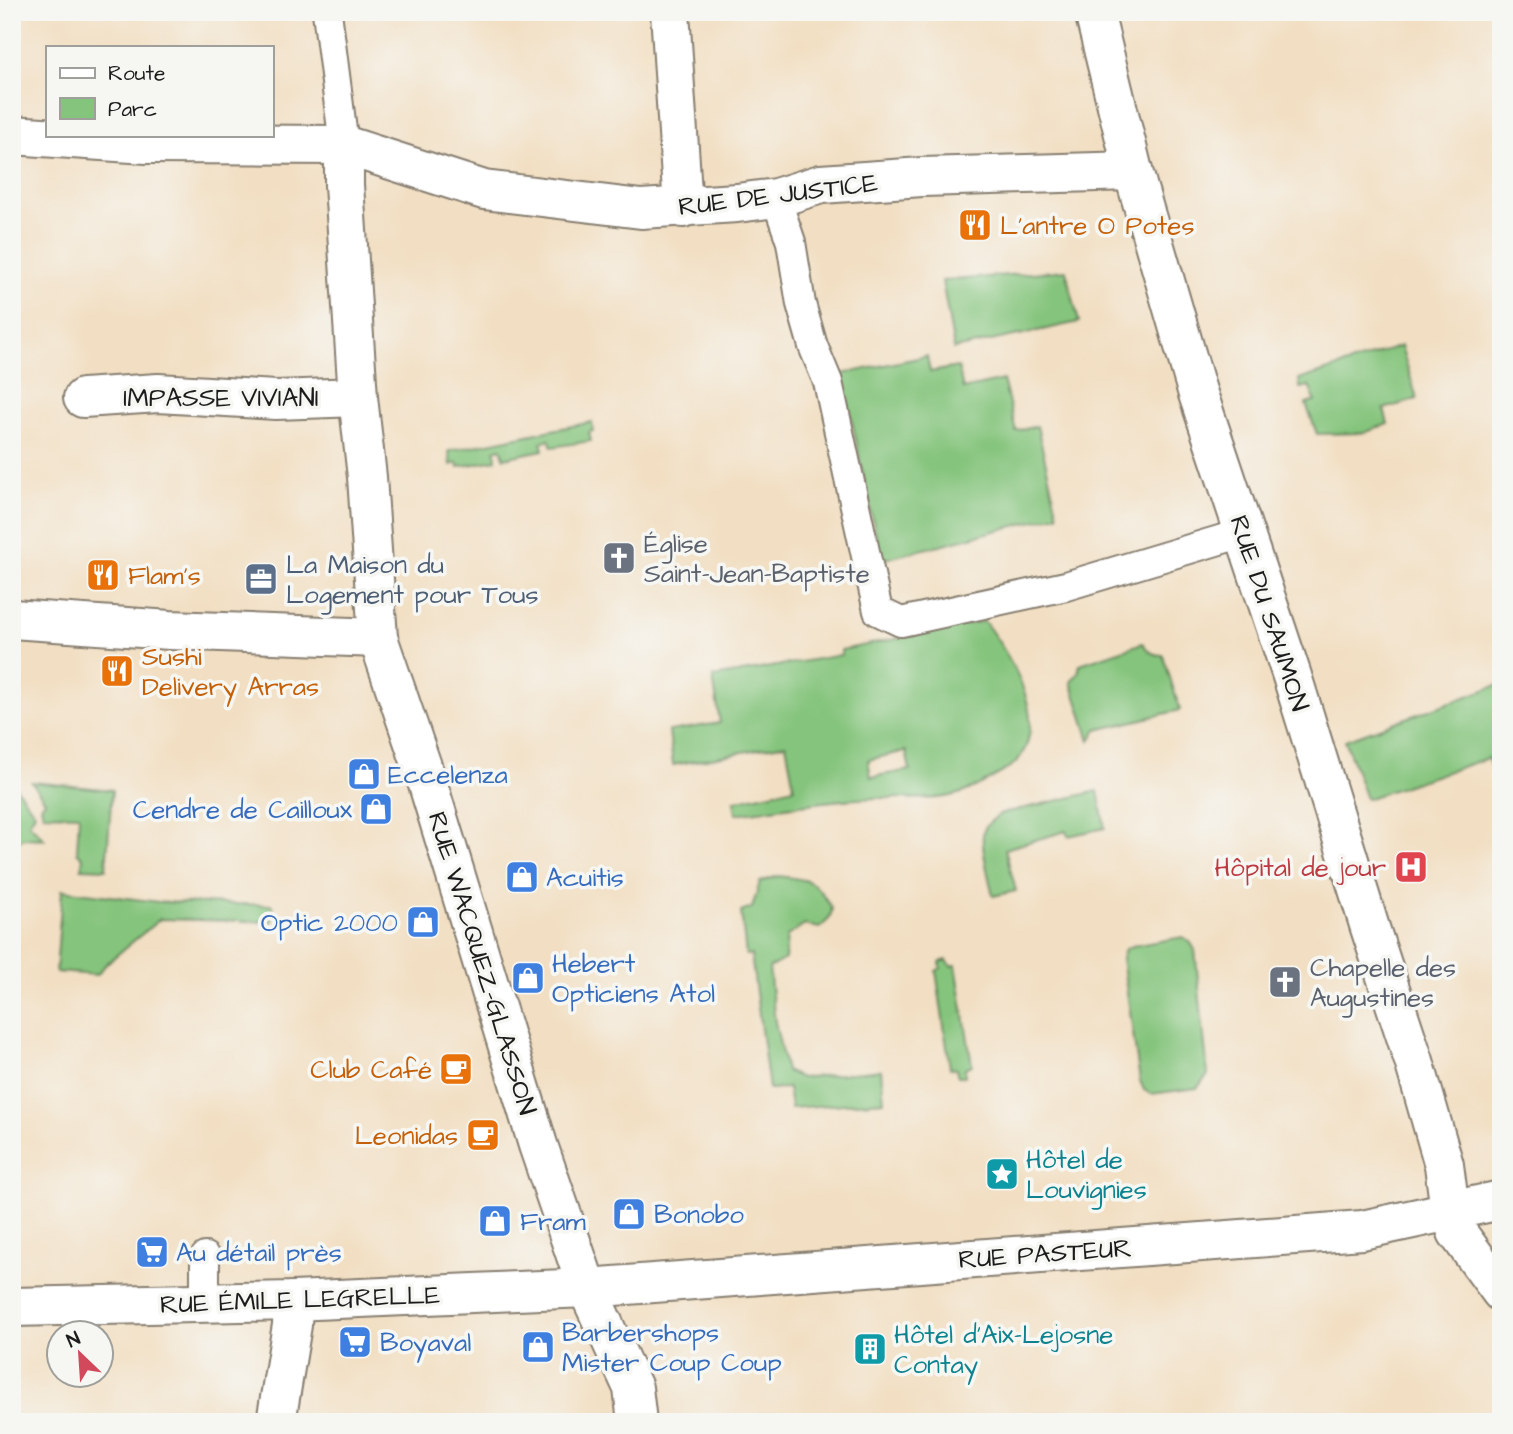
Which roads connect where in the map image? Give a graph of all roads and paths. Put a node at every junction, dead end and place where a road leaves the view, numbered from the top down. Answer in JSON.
{"nodes":[{"id":1,"x":327,"y":12,"type":"edge"},
{"id":2,"x":670,"y":12,"type":"edge"},
{"id":3,"x":1094,"y":12,"type":"edge"},
{"id":4,"x":12,"y":135,"type":"edge"},
{"id":5,"x":345,"y":145,"type":"junction"},
{"id":6,"x":1133,"y":171,"type":"junction"},
{"id":7,"x":776,"y":198,"type":"junction"},
{"id":8,"x":683,"y":208,"type":"junction"},
{"id":9,"x":358,"y":397,"type":"junction"},
{"id":10,"x":83,"y":398,"type":"dead end"},
{"id":11,"x":1243,"y":533,"type":"junction"},
{"id":12,"x":12,"y":619,"type":"edge"},
{"id":13,"x":378,"y":638,"type":"junction"},
{"id":14,"x":1501,"y":1200,"type":"edge"},
{"id":15,"x":1450,"y":1211,"type":"junction"},
{"id":16,"x":205,"y":1257,"type":"dead end"},
{"id":17,"x":587,"y":1288,"type":"junction"},
{"id":18,"x":1501,"y":1292,"type":"edge"},
{"id":19,"x":293,"y":1301,"type":"junction"},
{"id":20,"x":205,"y":1302,"type":"junction"},
{"id":21,"x":12,"y":1307,"type":"edge"},
{"id":22,"x":276,"y":1422,"type":"edge"},
{"id":23,"x":636,"y":1422,"type":"edge"}],
"edges":[{"from":1,"to":5,"type":"lane"},
{"from":2,"to":8,"type":"street"},
{"from":3,"to":6,"type":"street","name":"RUE DU SAUMON"},
{"from":4,"to":5,"type":"street","name":"RUE DE JUSTICE"},
{"from":5,"to":8,"type":"street","name":"RUE DE JUSTICE"},
{"from":5,"to":9,"type":"street","name":"RUE WACQUEZ-GLASSON"},
{"from":6,"to":7,"type":"street","name":"RUE DE JUSTICE"},
{"from":6,"to":11,"type":"street","name":"RUE DU SAUMON"},
{"from":7,"to":8,"type":"street","name":"RUE DE JUSTICE"},
{"from":7,"to":11,"type":"lane"},
{"from":9,"to":10,"type":"street","name":"IMPASSE VIVIANI"},
{"from":9,"to":13,"type":"street","name":"RUE WACQUEZ-GLASSON"},
{"from":11,"to":15,"type":"street","name":"RUE DU SAUMON"},
{"from":12,"to":13,"type":"street"},
{"from":13,"to":17,"type":"street","name":"RUE WACQUEZ-GLASSON"},
{"from":14,"to":15,"type":"street","name":"RUE PASTEUR"},
{"from":15,"to":17,"type":"street","name":"RUE PASTEUR"},
{"from":15,"to":18,"type":"street","name":"RUE DU SAUMON"},
{"from":16,"to":20,"type":"lane"},
{"from":17,"to":19,"type":"street","name":"RUE ÉMILE LEGRELLE"},
{"from":17,"to":23,"type":"street","name":"RUE WACQUEZ-GLASSON"},
{"from":19,"to":20,"type":"street","name":"RUE ÉMILE LEGRELLE"},
{"from":19,"to":22,"type":"street"},
{"from":20,"to":21,"type":"street","name":"RUE ÉMILE LEGRELLE"}]}
